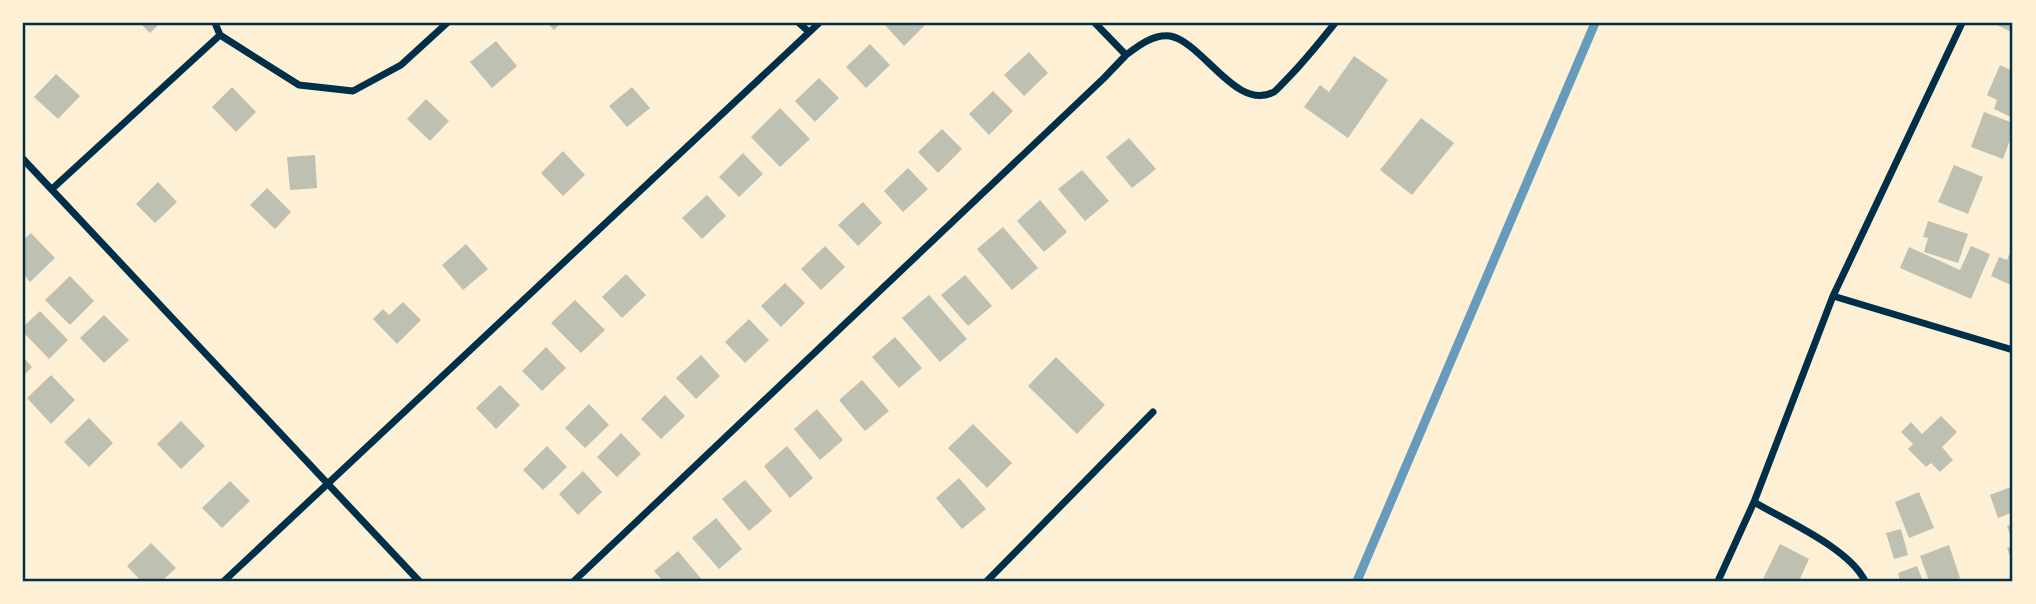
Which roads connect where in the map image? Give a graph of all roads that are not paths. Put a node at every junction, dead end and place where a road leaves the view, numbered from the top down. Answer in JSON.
{"nodes":[{"id":1,"x":215,"y":23,"type":"edge"},
{"id":2,"x":447,"y":23,"type":"edge"},
{"id":3,"x":799,"y":23,"type":"edge"},
{"id":4,"x":819,"y":23,"type":"edge"},
{"id":5,"x":1096,"y":23,"type":"edge"},
{"id":6,"x":1335,"y":23,"type":"edge"},
{"id":7,"x":1962,"y":23,"type":"edge"},
{"id":8,"x":809,"y":32,"type":"junction"},
{"id":9,"x":220,"y":35,"type":"junction"},
{"id":10,"x":1126,"y":55,"type":"junction"},
{"id":11,"x":23,"y":159,"type":"edge"},
{"id":12,"x":52,"y":189,"type":"junction"},
{"id":13,"x":1833,"y":296,"type":"junction"},
{"id":14,"x":2013,"y":350,"type":"edge"},
{"id":15,"x":1153,"y":412,"type":"dead end"},
{"id":16,"x":327,"y":484,"type":"junction"},
{"id":17,"x":1754,"y":502,"type":"junction"},
{"id":18,"x":224,"y":581,"type":"edge"},
{"id":19,"x":419,"y":581,"type":"edge"},
{"id":20,"x":574,"y":581,"type":"edge"},
{"id":21,"x":987,"y":581,"type":"edge"},
{"id":22,"x":1718,"y":581,"type":"edge"},
{"id":23,"x":1865,"y":581,"type":"edge"}],
"edges":[{"from":1,"to":9,"type":"street"},
{"from":2,"to":9,"type":"street"},
{"from":3,"to":8,"type":"street"},
{"from":4,"to":8,"type":"street"},
{"from":5,"to":10,"type":"street"},
{"from":6,"to":10,"type":"street"},
{"from":7,"to":13,"type":"street"},
{"from":8,"to":16,"type":"street"},
{"from":9,"to":12,"type":"street"},
{"from":10,"to":20,"type":"street"},
{"from":11,"to":12,"type":"street"},
{"from":12,"to":16,"type":"street"},
{"from":13,"to":14,"type":"street"},
{"from":13,"to":17,"type":"street"},
{"from":15,"to":21,"type":"street"},
{"from":16,"to":18,"type":"street"},
{"from":16,"to":19,"type":"street"},
{"from":17,"to":22,"type":"street"},
{"from":17,"to":23,"type":"street"}]}
